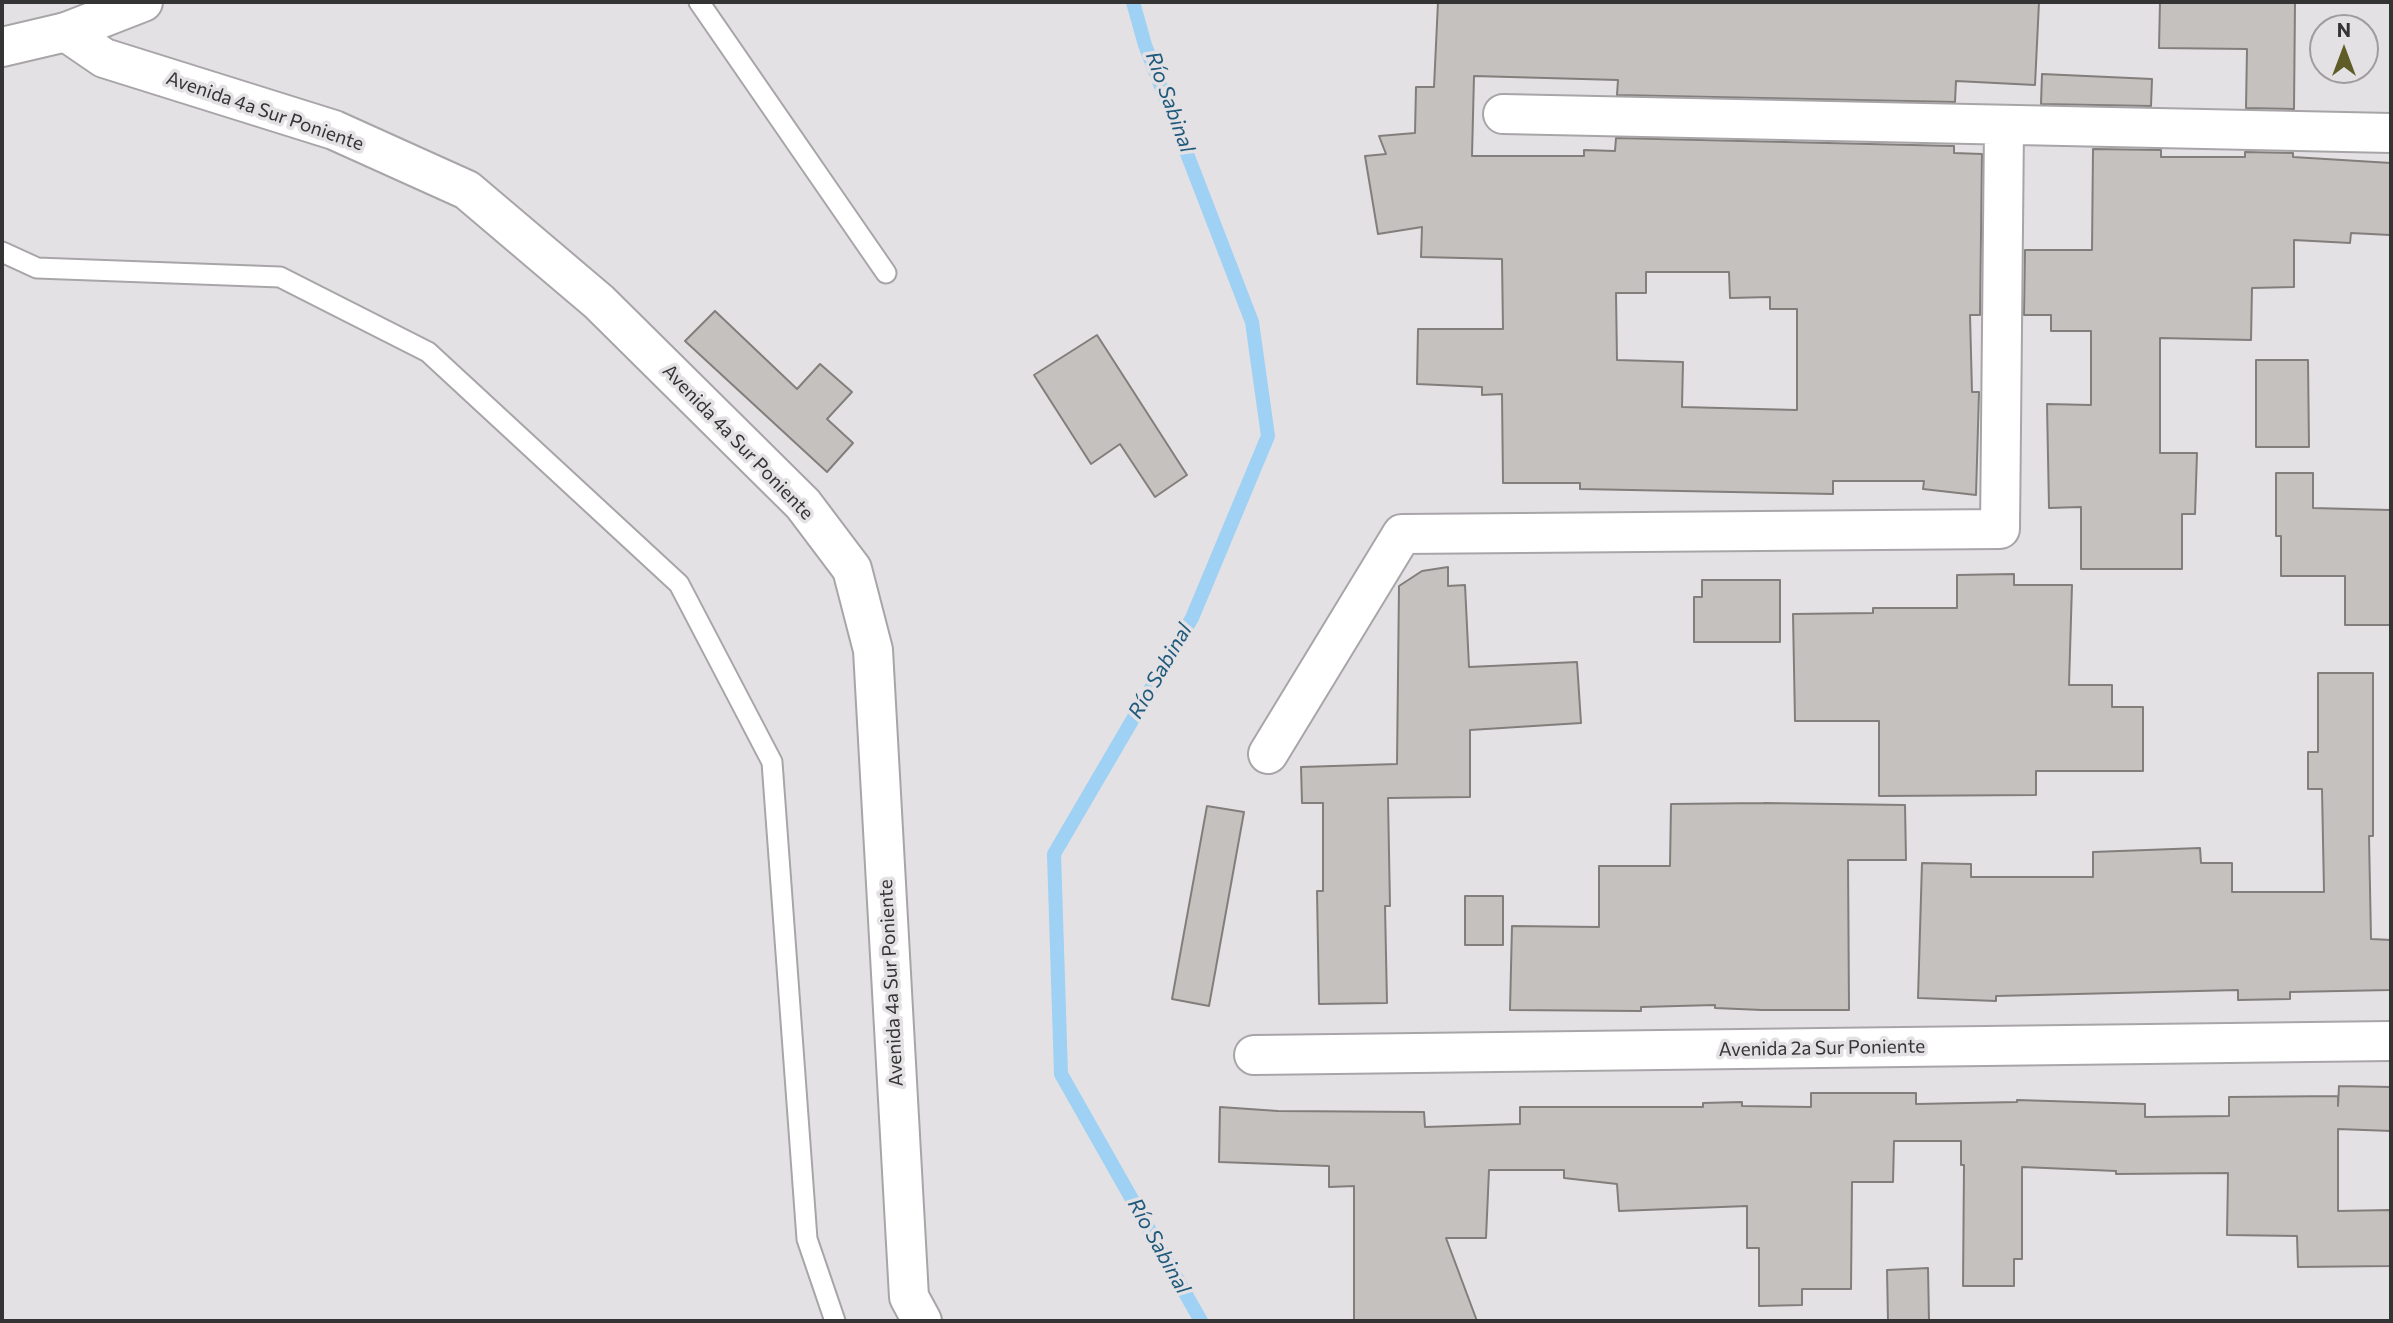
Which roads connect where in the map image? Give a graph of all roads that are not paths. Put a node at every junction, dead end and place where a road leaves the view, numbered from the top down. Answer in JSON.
{"nodes":[{"id":1,"x":143,"y":2,"type":"edge"},
{"id":2,"x":699,"y":2,"type":"edge"},
{"id":3,"x":65,"y":32,"type":"junction"},
{"id":4,"x":2,"y":47,"type":"edge"},
{"id":5,"x":1503,"y":114,"type":"dead end"},
{"id":6,"x":2004,"y":127,"type":"junction"},
{"id":7,"x":2391,"y":133,"type":"edge"},
{"id":8,"x":2,"y":253,"type":"edge"},
{"id":9,"x":886,"y":273,"type":"dead end"},
{"id":10,"x":1268,"y":754,"type":"dead end"},
{"id":11,"x":2391,"y":1041,"type":"edge"},
{"id":12,"x":1254,"y":1055,"type":"dead end"},
{"id":13,"x":835,"y":1321,"type":"edge"},
{"id":14,"x":922,"y":1321,"type":"edge"}],
"edges":[{"from":1,"to":3,"type":"street"},
{"from":2,"to":9,"type":"lane"},
{"from":3,"to":4,"type":"street"},
{"from":3,"to":14,"type":"street","name":"Avenida 4a Sur Poniente"},
{"from":5,"to":6,"type":"street"},
{"from":6,"to":7,"type":"street"},
{"from":6,"to":10,"type":"street"},
{"from":8,"to":13,"type":"lane"},
{"from":11,"to":12,"type":"street","name":"Avenida 2a Sur Poniente"}]}
